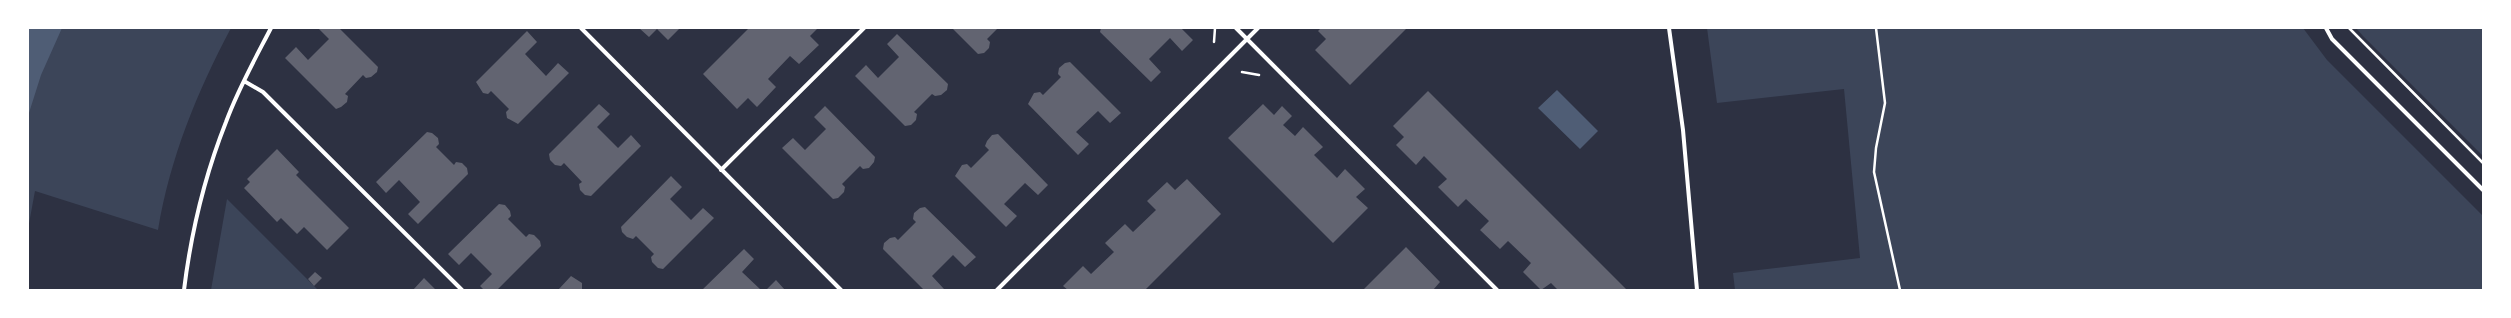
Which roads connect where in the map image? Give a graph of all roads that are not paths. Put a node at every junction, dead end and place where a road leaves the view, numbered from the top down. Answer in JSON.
{"nodes":[{"id":1,"x":271,"y":28,"type":"edge"},
{"id":2,"x":581,"y":28,"type":"edge"},
{"id":3,"x":864,"y":28,"type":"edge"},
{"id":4,"x":1236,"y":28,"type":"edge"},
{"id":5,"x":1258,"y":28,"type":"edge"},
{"id":6,"x":1669,"y":28,"type":"edge"},
{"id":7,"x":2326,"y":28,"type":"edge"},
{"id":8,"x":1247,"y":39,"type":"junction"},
{"id":9,"x":244,"y":81,"type":"junction"},
{"id":10,"x":721,"y":170,"type":"junction"},
{"id":11,"x":2483,"y":190,"type":"edge"},
{"id":12,"x":1493,"y":286,"type":"junction"},
{"id":13,"x":184,"y":290,"type":"edge"},
{"id":14,"x":462,"y":290,"type":"edge"},
{"id":15,"x":841,"y":290,"type":"edge"},
{"id":16,"x":998,"y":290,"type":"edge"},
{"id":17,"x":1489,"y":290,"type":"edge"},
{"id":18,"x":1497,"y":290,"type":"edge"},
{"id":19,"x":1697,"y":290,"type":"edge"}],
"edges":[{"from":1,"to":9,"type":"street"},
{"from":2,"to":10,"type":"street"},
{"from":3,"to":10,"type":"street"},
{"from":4,"to":8,"type":"street"},
{"from":5,"to":8,"type":"street"},
{"from":6,"to":19,"type":"street"},
{"from":7,"to":11,"type":"street"},
{"from":8,"to":12,"type":"street"},
{"from":8,"to":16,"type":"street"},
{"from":9,"to":13,"type":"street"},
{"from":9,"to":14,"type":"street"},
{"from":10,"to":15,"type":"street"},
{"from":12,"to":17,"type":"street"},
{"from":12,"to":18,"type":"street"}]}
